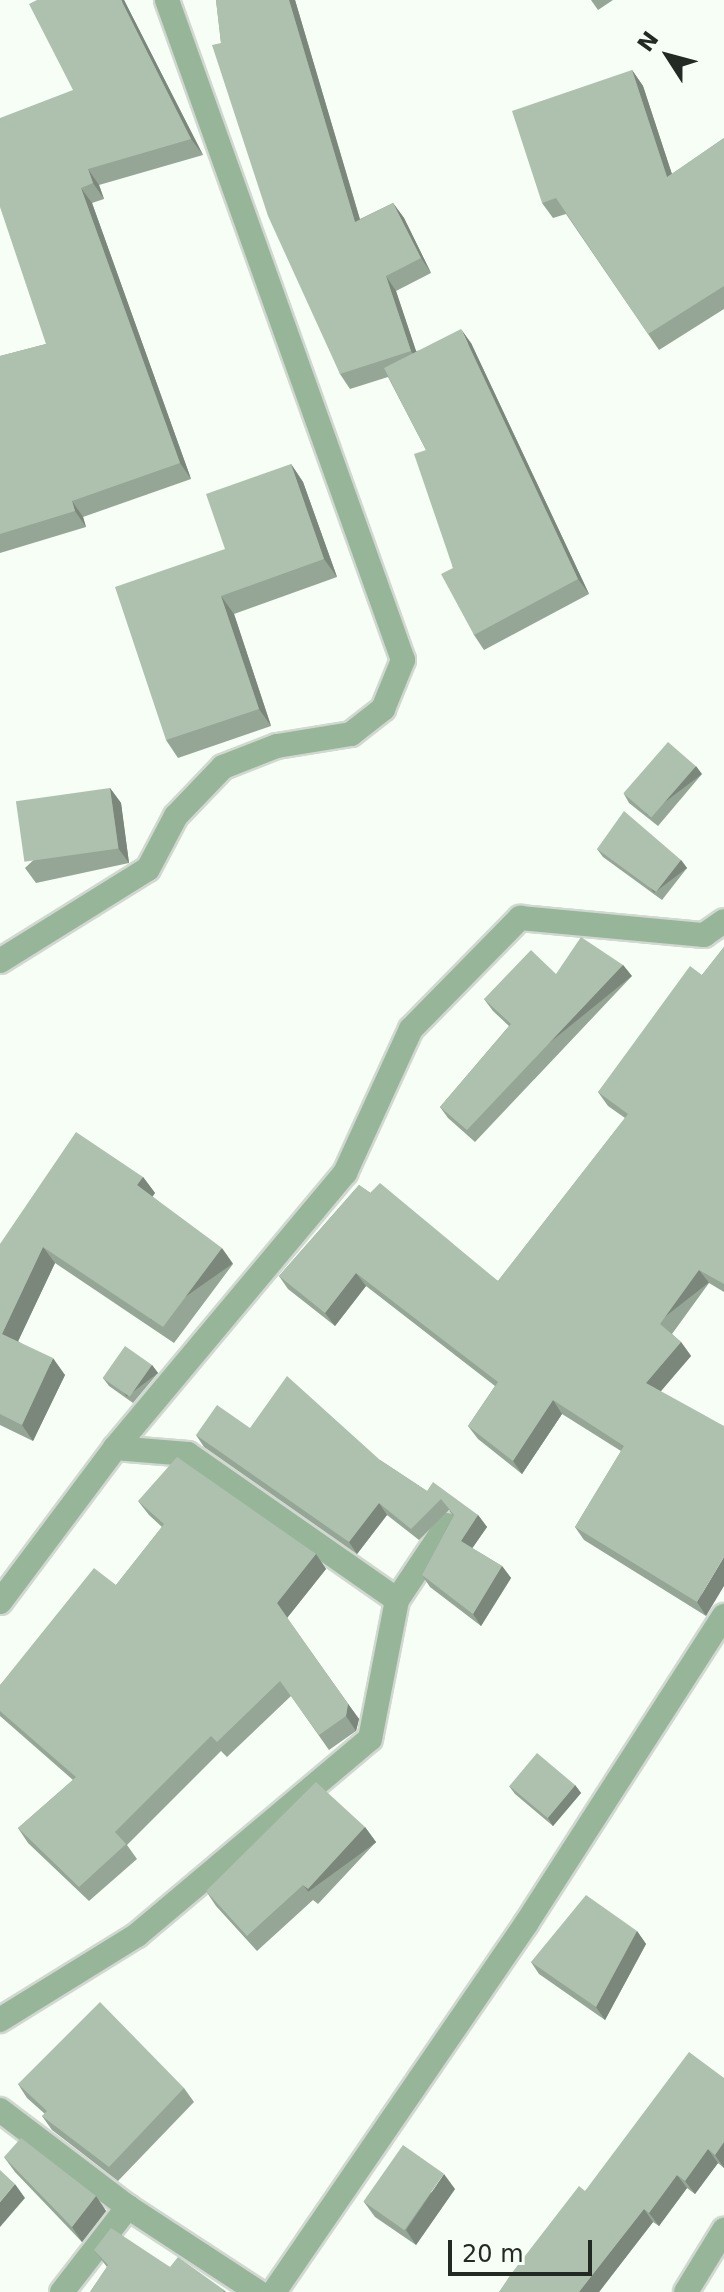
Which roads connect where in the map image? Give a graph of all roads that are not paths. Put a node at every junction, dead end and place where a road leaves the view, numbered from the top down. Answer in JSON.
{"nodes":[{"id":1,"x":167,"y":0,"type":"edge"},
{"id":2,"x":724,"y":921,"type":"edge"},
{"id":3,"x":0,"y":961,"type":"edge"},
{"id":4,"x":115,"y":1448,"type":"junction"},
{"id":5,"x":447,"y":1525,"type":"edge"},
{"id":6,"x":397,"y":1600,"type":"junction"},
{"id":7,"x":0,"y":1602,"type":"edge"},
{"id":8,"x":724,"y":1616,"type":"edge"},
{"id":9,"x":0,"y":2020,"type":"edge"},
{"id":10,"x":0,"y":2110,"type":"edge"},
{"id":11,"x":128,"y":2207,"type":"junction"},
{"id":12,"x":724,"y":2230,"type":"edge"},
{"id":13,"x":62,"y":2292,"type":"edge"},
{"id":14,"x":258,"y":2292,"type":"edge"},
{"id":15,"x":274,"y":2292,"type":"edge"},
{"id":16,"x":686,"y":2292,"type":"edge"}],
"edges":[{"from":1,"to":3,"type":"street"},
{"from":2,"to":4,"type":"street"},
{"from":4,"to":6,"type":"street"},
{"from":4,"to":7,"type":"street"},
{"from":5,"to":6,"type":"street"},
{"from":6,"to":9,"type":"street"},
{"from":8,"to":15,"type":"street"},
{"from":10,"to":11,"type":"street"},
{"from":11,"to":13,"type":"street"},
{"from":11,"to":14,"type":"street"},
{"from":12,"to":16,"type":"street"}]}
